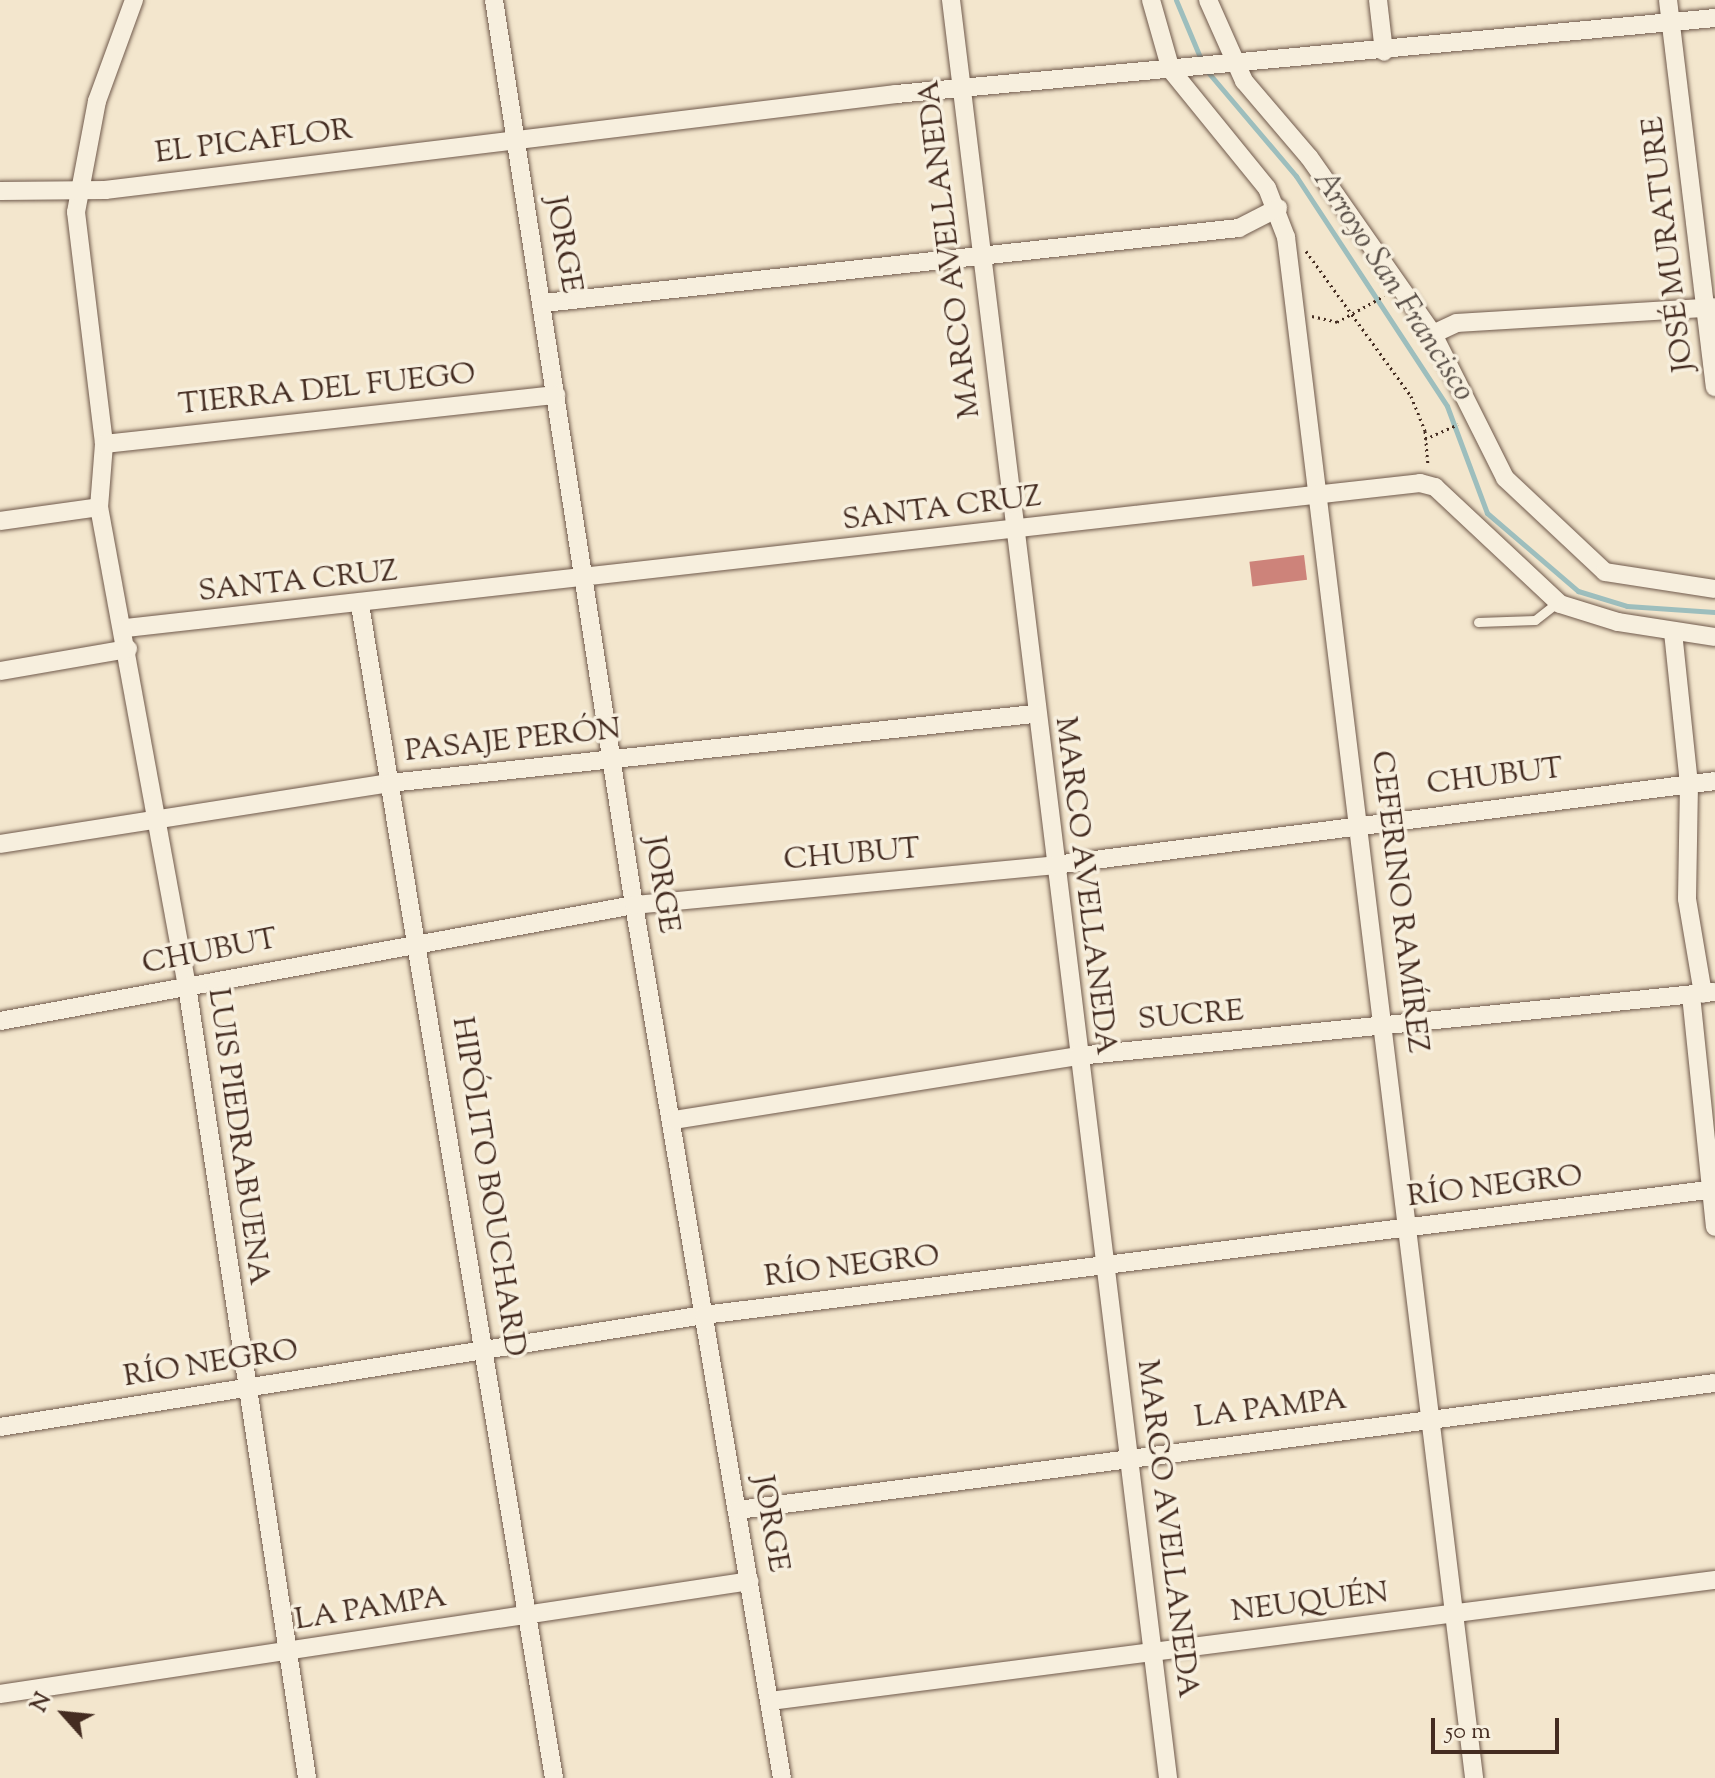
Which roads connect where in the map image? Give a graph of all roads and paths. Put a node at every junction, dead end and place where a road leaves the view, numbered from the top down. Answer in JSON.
{"nodes":[{"id":1,"x":134,"y":0,"type":"edge"},
{"id":2,"x":494,"y":0,"type":"edge"},
{"id":3,"x":951,"y":0,"type":"edge"},
{"id":4,"x":1151,"y":0,"type":"edge"},
{"id":5,"x":1208,"y":0,"type":"edge"},
{"id":6,"x":1378,"y":0,"type":"edge"},
{"id":7,"x":1668,"y":0,"type":"edge"},
{"id":8,"x":1715,"y":18,"type":"edge"},
{"id":9,"x":1671,"y":22,"type":"junction"},
{"id":10,"x":1384,"y":52,"type":"junction"},
{"id":11,"x":1228,"y":67,"type":"junction"},
{"id":12,"x":1178,"y":70,"type":"junction"},
{"id":13,"x":960,"y":88,"type":"junction"},
{"id":14,"x":514,"y":139,"type":"junction"},
{"id":15,"x":79,"y":187,"type":"junction"},
{"id":16,"x":0,"y":191,"type":"edge"},
{"id":17,"x":1278,"y":208,"type":"junction"},
{"id":18,"x":1300,"y":255,"type":"dead end"},
{"id":19,"x":981,"y":257,"type":"junction"},
{"id":20,"x":1387,"y":294,"type":"dead end"},
{"id":21,"x":1305,"y":301,"type":"dead end"},
{"id":22,"x":544,"y":303,"type":"junction"},
{"id":23,"x":1712,"y":307,"type":"edge"},
{"id":24,"x":1351,"y":317,"type":"junction"},
{"id":25,"x":1433,"y":334,"type":"junction"},
{"id":26,"x":1715,"y":387,"type":"edge"},
{"id":27,"x":556,"y":395,"type":"junction"},
{"id":28,"x":1476,"y":417,"type":"junction"},
{"id":29,"x":104,"y":444,"type":"junction"},
{"id":30,"x":1320,"y":495,"type":"junction"},
{"id":31,"x":99,"y":507,"type":"junction"},
{"id":32,"x":0,"y":521,"type":"edge"},
{"id":33,"x":1013,"y":529,"type":"junction"},
{"id":34,"x":586,"y":581,"type":"junction"},
{"id":35,"x":1715,"y":589,"type":"edge"},
{"id":36,"x":1558,"y":602,"type":"junction"},
{"id":37,"x":360,"y":605,"type":"junction"},
{"id":38,"x":1478,"y":622,"type":"dead end"},
{"id":39,"x":126,"y":628,"type":"junction"},
{"id":40,"x":1673,"y":632,"type":"junction"},
{"id":41,"x":1715,"y":637,"type":"edge"},
{"id":42,"x":128,"y":649,"type":"junction"},
{"id":43,"x":0,"y":671,"type":"edge"},
{"id":44,"x":1034,"y":714,"type":"junction"},
{"id":45,"x":612,"y":759,"type":"junction"},
{"id":46,"x":1715,"y":781,"type":"edge"},
{"id":47,"x":390,"y":783,"type":"junction"},
{"id":48,"x":1689,"y":784,"type":"junction"},
{"id":49,"x":156,"y":816,"type":"junction"},
{"id":50,"x":1359,"y":822,"type":"junction"},
{"id":51,"x":0,"y":844,"type":"edge"},
{"id":52,"x":1055,"y":865,"type":"junction"},
{"id":53,"x":634,"y":905,"type":"junction"},
{"id":54,"x":419,"y":943,"type":"junction"},
{"id":55,"x":187,"y":986,"type":"junction"},
{"id":56,"x":1703,"y":994,"type":"edge"},
{"id":57,"x":0,"y":1021,"type":"edge"},
{"id":58,"x":1386,"y":1027,"type":"junction"},
{"id":59,"x":1078,"y":1056,"type":"junction"},
{"id":60,"x":674,"y":1120,"type":"junction"},
{"id":61,"x":1712,"y":1189,"type":"edge"},
{"id":62,"x":1715,"y":1227,"type":"edge"},
{"id":63,"x":1407,"y":1228,"type":"junction"},
{"id":64,"x":1103,"y":1265,"type":"junction"},
{"id":65,"x":704,"y":1315,"type":"junction"},
{"id":66,"x":485,"y":1349,"type":"junction"},
{"id":67,"x":1715,"y":1383,"type":"edge"},
{"id":68,"x":246,"y":1387,"type":"junction"},
{"id":69,"x":1431,"y":1419,"type":"junction"},
{"id":70,"x":0,"y":1427,"type":"edge"},
{"id":71,"x":1130,"y":1455,"type":"junction"},
{"id":72,"x":738,"y":1510,"type":"junction"},
{"id":73,"x":1715,"y":1580,"type":"edge"},
{"id":74,"x":750,"y":1581,"type":"junction"},
{"id":75,"x":529,"y":1614,"type":"junction"},
{"id":76,"x":1455,"y":1614,"type":"junction"},
{"id":77,"x":1153,"y":1651,"type":"junction"},
{"id":78,"x":287,"y":1652,"type":"junction"},
{"id":79,"x":0,"y":1694,"type":"edge"},
{"id":80,"x":770,"y":1701,"type":"junction"},
{"id":81,"x":307,"y":1778,"type":"edge"},
{"id":82,"x":554,"y":1778,"type":"edge"},
{"id":83,"x":782,"y":1778,"type":"edge"},
{"id":84,"x":1168,"y":1778,"type":"edge"},
{"id":85,"x":1474,"y":1778,"type":"edge"}],
"edges":[{"from":1,"to":15,"type":"street"},
{"from":2,"to":14,"type":"street","name":"JORGE"},
{"from":3,"to":13,"type":"street","name":"MARCO AVELLANEDA"},
{"from":4,"to":12,"type":"street"},
{"from":5,"to":11,"type":"street"},
{"from":6,"to":10,"type":"street"},
{"from":7,"to":9,"type":"street","name":"JOSÉ MURATURE"},
{"from":8,"to":9,"type":"street","name":"EL PICAFLOR"},
{"from":9,"to":10,"type":"street","name":"EL PICAFLOR"},
{"from":9,"to":23,"type":"street","name":"JOSÉ MURATURE"},
{"from":10,"to":11,"type":"street","name":"EL PICAFLOR"},
{"from":11,"to":12,"type":"street","name":"EL PICAFLOR"},
{"from":11,"to":25,"type":"street"},
{"from":12,"to":13,"type":"street","name":"EL PICAFLOR"},
{"from":12,"to":17,"type":"street","name":"CEFERINO RAMÍREZ"},
{"from":13,"to":14,"type":"street","name":"EL PICAFLOR"},
{"from":13,"to":19,"type":"street","name":"MARCO AVELLANEDA"},
{"from":14,"to":15,"type":"street","name":"EL PICAFLOR"},
{"from":14,"to":22,"type":"street","name":"JORGE"},
{"from":15,"to":16,"type":"street","name":"EL PICAFLOR"},
{"from":15,"to":29,"type":"street"},
{"from":17,"to":19,"type":"street"},
{"from":17,"to":30,"type":"street","name":"CEFERINO RAMÍREZ"},
{"from":18,"to":24,"type":"path"},
{"from":19,"to":22,"type":"street"},
{"from":19,"to":33,"type":"street","name":"MARCO AVELLANEDA"},
{"from":20,"to":24,"type":"path"},
{"from":21,"to":24,"type":"path"},
{"from":22,"to":27,"type":"street","name":"JORGE"},
{"from":23,"to":25,"type":"street"},
{"from":23,"to":26,"type":"street","name":"JOSÉ MURATURE"},
{"from":24,"to":28,"type":"path"},
{"from":25,"to":28,"type":"street"},
{"from":27,"to":29,"type":"street","name":"TIERRA DEL FUEGO"},
{"from":27,"to":34,"type":"street","name":"JORGE"},
{"from":28,"to":35,"type":"street"},
{"from":29,"to":31,"type":"street"},
{"from":30,"to":33,"type":"street","name":"SANTA CRUZ"},
{"from":30,"to":36,"type":"street","name":"SANTA CRUZ"},
{"from":30,"to":50,"type":"street","name":"CEFERINO RAMÍREZ"},
{"from":31,"to":32,"type":"street"},
{"from":31,"to":39,"type":"street","name":"LUIS PIEDRABUENA"},
{"from":33,"to":34,"type":"street","name":"SANTA CRUZ"},
{"from":33,"to":44,"type":"street","name":"MARCO AVELLANEDA"},
{"from":34,"to":37,"type":"street","name":"SANTA CRUZ"},
{"from":34,"to":45,"type":"street","name":"JORGE"},
{"from":36,"to":38,"type":"lane"},
{"from":36,"to":40,"type":"street","name":"SANTA CRUZ"},
{"from":37,"to":39,"type":"street","name":"SANTA CRUZ"},
{"from":37,"to":47,"type":"street","name":"HIPÓLITO BOUCHARD"},
{"from":39,"to":42,"type":"street","name":"LUIS PIEDRABUENA"},
{"from":40,"to":41,"type":"street","name":"SANTA CRUZ"},
{"from":40,"to":48,"type":"street"},
{"from":42,"to":43,"type":"street"},
{"from":42,"to":49,"type":"street","name":"LUIS PIEDRABUENA"},
{"from":44,"to":45,"type":"street","name":"PASAJE PERÓN"},
{"from":44,"to":52,"type":"street","name":"MARCO AVELLANEDA"},
{"from":45,"to":47,"type":"street","name":"PASAJE PERÓN"},
{"from":45,"to":53,"type":"street","name":"JORGE"},
{"from":46,"to":48,"type":"street","name":"CHUBUT"},
{"from":47,"to":49,"type":"street","name":"PASAJE PERÓN"},
{"from":47,"to":54,"type":"street","name":"HIPÓLITO BOUCHARD"},
{"from":48,"to":50,"type":"street","name":"CHUBUT"},
{"from":48,"to":56,"type":"street"},
{"from":49,"to":51,"type":"street","name":"PASAJE PERÓN"},
{"from":49,"to":55,"type":"street","name":"LUIS PIEDRABUENA"},
{"from":50,"to":52,"type":"street","name":"CHUBUT"},
{"from":50,"to":58,"type":"street","name":"CEFERINO RAMÍREZ"},
{"from":52,"to":53,"type":"street","name":"CHUBUT"},
{"from":52,"to":59,"type":"street","name":"MARCO AVELLANEDA"},
{"from":53,"to":54,"type":"street","name":"CHUBUT"},
{"from":53,"to":60,"type":"street","name":"JORGE"},
{"from":54,"to":55,"type":"street","name":"CHUBUT"},
{"from":54,"to":66,"type":"street","name":"HIPÓLITO BOUCHARD"},
{"from":55,"to":57,"type":"street","name":"CHUBUT"},
{"from":55,"to":68,"type":"street","name":"LUIS PIEDRABUENA"},
{"from":56,"to":58,"type":"street","name":"SUCRE"},
{"from":56,"to":61,"type":"street"},
{"from":58,"to":59,"type":"street","name":"SUCRE"},
{"from":58,"to":63,"type":"street","name":"CEFERINO RAMÍREZ"},
{"from":59,"to":60,"type":"street","name":"SUCRE"},
{"from":59,"to":64,"type":"street","name":"MARCO AVELLANEDA"},
{"from":60,"to":65,"type":"street","name":"JORGE"},
{"from":61,"to":62,"type":"street"},
{"from":61,"to":63,"type":"street","name":"RÍO NEGRO"},
{"from":63,"to":64,"type":"street","name":"RÍO NEGRO"},
{"from":63,"to":69,"type":"street","name":"CEFERINO RAMÍREZ"},
{"from":64,"to":65,"type":"street","name":"RÍO NEGRO"},
{"from":64,"to":71,"type":"street","name":"MARCO AVELLANEDA"},
{"from":65,"to":66,"type":"street","name":"RÍO NEGRO"},
{"from":65,"to":72,"type":"street","name":"JORGE"},
{"from":66,"to":68,"type":"street","name":"RÍO NEGRO"},
{"from":66,"to":75,"type":"street","name":"HIPÓLITO BOUCHARD"},
{"from":67,"to":69,"type":"street","name":"LA PAMPA"},
{"from":68,"to":70,"type":"street","name":"RÍO NEGRO"},
{"from":68,"to":78,"type":"street","name":"LUIS PIEDRABUENA"},
{"from":69,"to":71,"type":"street","name":"LA PAMPA"},
{"from":69,"to":76,"type":"street","name":"CEFERINO RAMÍREZ"},
{"from":71,"to":72,"type":"street","name":"LA PAMPA"},
{"from":71,"to":77,"type":"street","name":"MARCO AVELLANEDA"},
{"from":72,"to":74,"type":"street","name":"JORGE"},
{"from":73,"to":76,"type":"street","name":"NEUQUÉN"},
{"from":74,"to":75,"type":"street","name":"LA PAMPA"},
{"from":74,"to":80,"type":"street","name":"JORGE"},
{"from":75,"to":78,"type":"street","name":"LA PAMPA"},
{"from":75,"to":82,"type":"street","name":"HIPÓLITO BOUCHARD"},
{"from":76,"to":77,"type":"street","name":"NEUQUÉN"},
{"from":76,"to":85,"type":"street","name":"CEFERINO RAMÍREZ"},
{"from":77,"to":80,"type":"street","name":"NEUQUÉN"},
{"from":77,"to":84,"type":"street","name":"MARCO AVELLANEDA"},
{"from":78,"to":79,"type":"street","name":"LA PAMPA"},
{"from":78,"to":81,"type":"street","name":"LUIS PIEDRABUENA"},
{"from":80,"to":83,"type":"street","name":"JORGE"}]}
